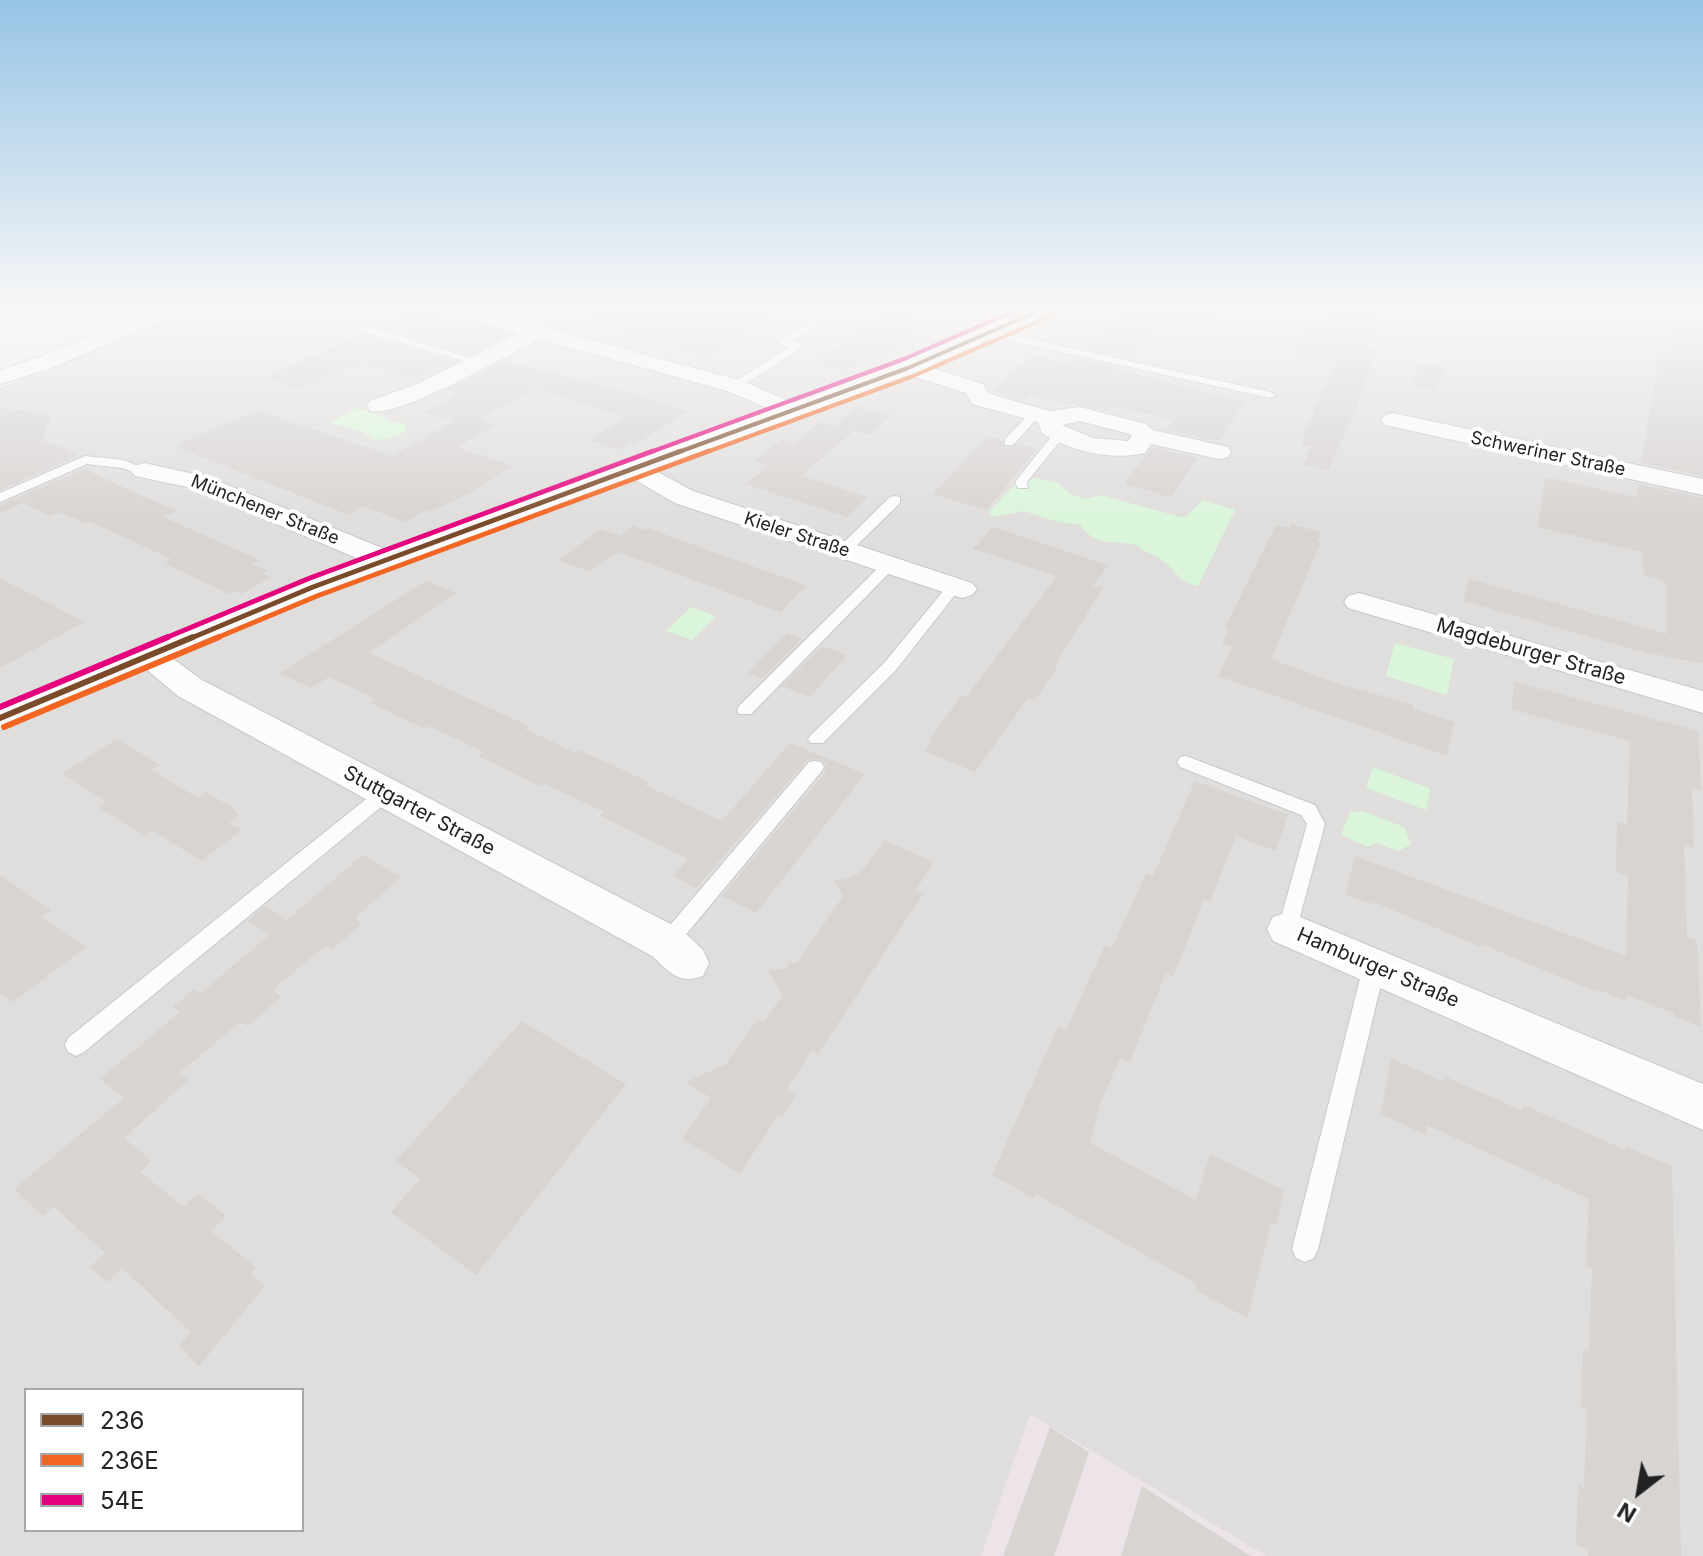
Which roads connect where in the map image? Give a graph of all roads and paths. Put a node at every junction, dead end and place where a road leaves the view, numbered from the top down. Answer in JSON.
{"nodes":[{"id":1,"x":443,"y":380,"type":"edge"},
{"id":2,"x":712,"y":380,"type":"edge"},
{"id":3,"x":745,"y":380,"type":"edge"},
{"id":4,"x":876,"y":380,"type":"edge"},
{"id":5,"x":945,"y":380,"type":"edge"},
{"id":6,"x":1212,"y":380,"type":"edge"},
{"id":7,"x":735,"y":386,"type":"junction"},
{"id":8,"x":1270,"y":395,"type":"dead end"},
{"id":9,"x":378,"y":406,"type":"dead end"},
{"id":10,"x":791,"y":410,"type":"junction"},
{"id":11,"x":1393,"y":420,"type":"dead end"},
{"id":12,"x":1048,"y":421,"type":"junction"},
{"id":13,"x":1014,"y":443,"type":"dead end"},
{"id":14,"x":1219,"y":452,"type":"dead end"},
{"id":15,"x":636,"y":470,"type":"junction"},
{"id":16,"x":144,"y":471,"type":"joint"},
{"id":17,"x":1023,"y":485,"type":"dead end"},
{"id":18,"x":1703,"y":487,"type":"edge"},
{"id":19,"x":0,"y":498,"type":"edge"},
{"id":20,"x":895,"y":500,"type":"dead end"},
{"id":21,"x":844,"y":550,"type":"junction"},
{"id":22,"x":384,"y":559,"type":"junction"},
{"id":23,"x":889,"y":565,"type":"junction"},
{"id":24,"x":958,"y":588,"type":"joint"},
{"id":25,"x":1359,"y":602,"type":"dead end"},
{"id":26,"x":151,"y":657,"type":"junction"},
{"id":27,"x":1703,"y":702,"type":"edge"},
{"id":28,"x":745,"y":710,"type":"dead end"},
{"id":29,"x":0,"y":718,"type":"edge"},
{"id":30,"x":817,"y":739,"type":"dead end"},
{"id":31,"x":1186,"y":762,"type":"dead end"},
{"id":32,"x":815,"y":767,"type":"dead end"},
{"id":33,"x":386,"y":793,"type":"junction"},
{"id":34,"x":1288,"y":929,"type":"joint"},
{"id":35,"x":678,"y":953,"type":"joint"},
{"id":36,"x":1374,"y":967,"type":"junction"},
{"id":37,"x":76,"y":1045,"type":"dead end"},
{"id":38,"x":1703,"y":1107,"type":"edge"},
{"id":39,"x":1305,"y":1249,"type":"dead end"}],
"edges":[{"from":1,"to":9,"type":"street"},
{"from":2,"to":7,"type":"street"},
{"from":3,"to":7,"type":"lane"},
{"from":4,"to":10,"type":"street"},
{"from":5,"to":12,"type":"street"},
{"from":6,"to":8,"type":"lane"},
{"from":7,"to":10,"type":"street"},
{"from":10,"to":15,"type":"street"},
{"from":11,"to":18,"type":"street","name":"Schweriner Straße"},
{"from":12,"to":13,"type":"lane"},
{"from":12,"to":14,"type":"street"},
{"from":12,"to":17,"type":"lane"},
{"from":15,"to":21,"type":"street","name":"Kieler Straße"},
{"from":15,"to":22,"type":"street"},
{"from":16,"to":19,"type":"lane"},
{"from":16,"to":22,"type":"street","name":"Münchener Straße"},
{"from":20,"to":21,"type":"lane"},
{"from":21,"to":23,"type":"street","name":"Kieler Straße"},
{"from":22,"to":26,"type":"street"},
{"from":23,"to":24,"type":"street","name":"Kieler Straße"},
{"from":23,"to":28,"type":"lane"},
{"from":24,"to":30,"type":"lane"},
{"from":25,"to":27,"type":"street","name":"Magdeburger Straße"},
{"from":26,"to":29,"type":"street"},
{"from":26,"to":33,"type":"street","name":"Stuttgarter Straße"},
{"from":31,"to":34,"type":"lane","name":"Hamburger Straße"},
{"from":32,"to":35,"type":"lane"},
{"from":33,"to":35,"type":"street","name":"Stuttgarter Straße"},
{"from":33,"to":37,"type":"lane"},
{"from":34,"to":36,"type":"street","name":"Hamburger Straße"},
{"from":36,"to":38,"type":"street","name":"Hamburger Straße"},
{"from":36,"to":39,"type":"lane"}]}
